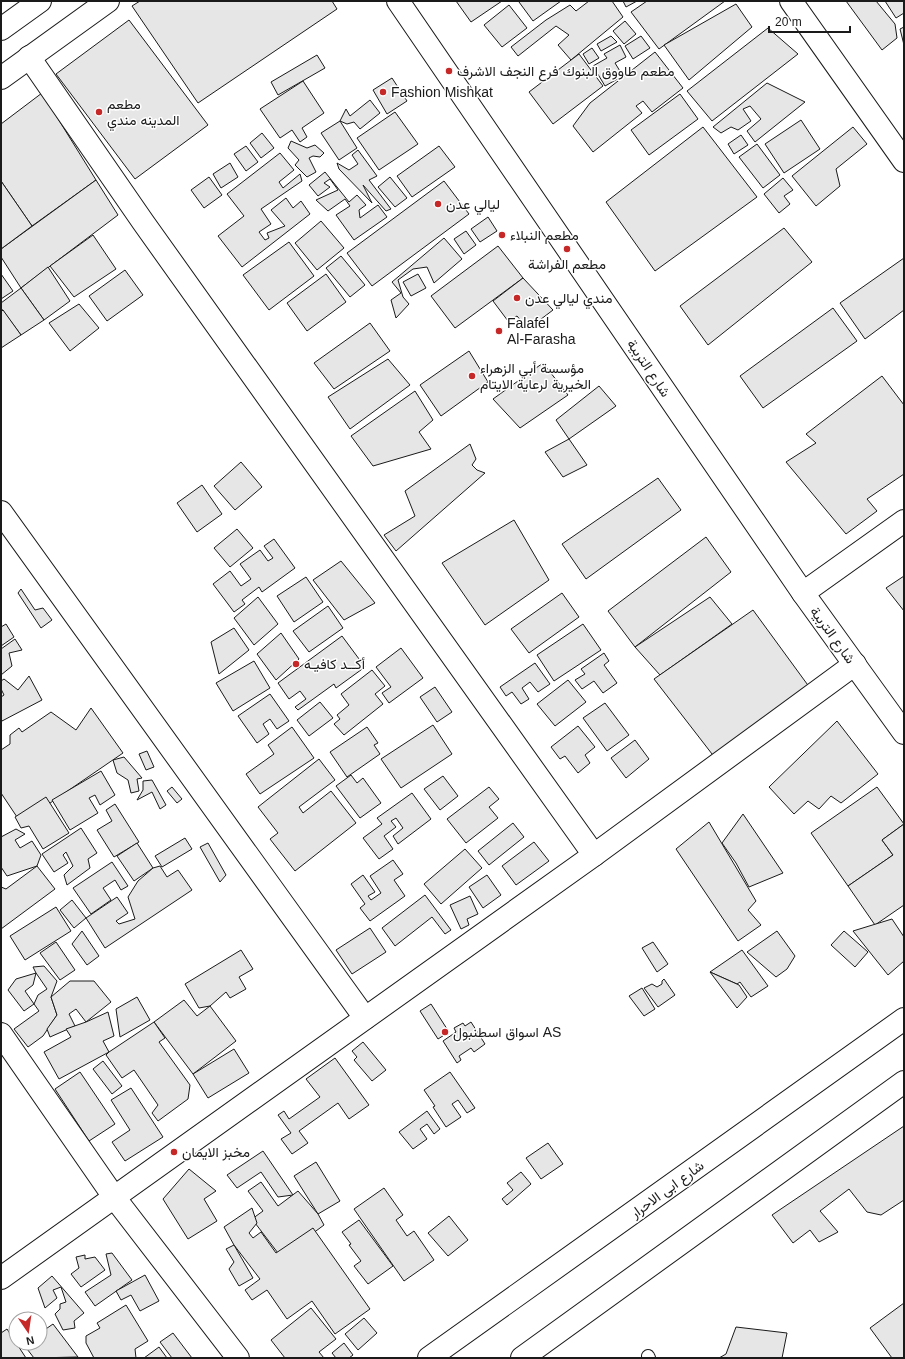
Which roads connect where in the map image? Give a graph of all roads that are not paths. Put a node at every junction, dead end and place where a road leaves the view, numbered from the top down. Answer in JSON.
{"nodes":[{"id":1,"x":40,"y":1,"type":"edge"},
{"id":2,"x":108,"y":1,"type":"edge"},
{"id":3,"x":398,"y":1,"type":"edge"},
{"id":4,"x":791,"y":1,"type":"edge"},
{"id":5,"x":1,"y":28,"type":"edge"},
{"id":6,"x":29,"y":57,"type":"junction"},
{"id":7,"x":1,"y":78,"type":"edge"},
{"id":8,"x":904,"y":162,"type":"edge"},
{"id":9,"x":1,"y":512,"type":"edge"},
{"id":10,"x":904,"y":521,"type":"edge"},
{"id":11,"x":804,"y":593,"type":"junction"},
{"id":12,"x":855,"y":664,"type":"junction"},
{"id":13,"x":904,"y":733,"type":"edge"},
{"id":14,"x":594,"y":854,"type":"junction"},
{"id":15,"x":365,"y":1018,"type":"junction"},
{"id":16,"x":904,"y":1019,"type":"edge"},
{"id":17,"x":1,"y":1034,"type":"edge"},
{"id":18,"x":904,"y":1082,"type":"edge"},
{"id":19,"x":114,"y":1197,"type":"junction"},
{"id":20,"x":1,"y":1278,"type":"edge"},
{"id":21,"x":238,"y":1358,"type":"edge"},
{"id":22,"x":429,"y":1358,"type":"edge"},
{"id":23,"x":522,"y":1358,"type":"edge"}],
"edges":[{"from":1,"to":5,"type":"street"},
{"from":2,"to":6,"type":"street"},
{"from":3,"to":11,"type":"street","name":"شارع التربية"},
{"from":4,"to":8,"type":"street"},
{"from":6,"to":7,"type":"street"},
{"from":6,"to":14,"type":"street"},
{"from":9,"to":15,"type":"street"},
{"from":10,"to":11,"type":"street"},
{"from":11,"to":12,"type":"street","name":"شارع التربية"},
{"from":12,"to":13,"type":"street","name":"شارع التربية"},
{"from":12,"to":14,"type":"street"},
{"from":14,"to":15,"type":"street"},
{"from":15,"to":19,"type":"street"},
{"from":16,"to":22,"type":"street","name":"شارع ابی الاحرار"},
{"from":17,"to":19,"type":"street"},
{"from":18,"to":23,"type":"street"},
{"from":19,"to":20,"type":"street"},
{"from":19,"to":21,"type":"street"}]}
